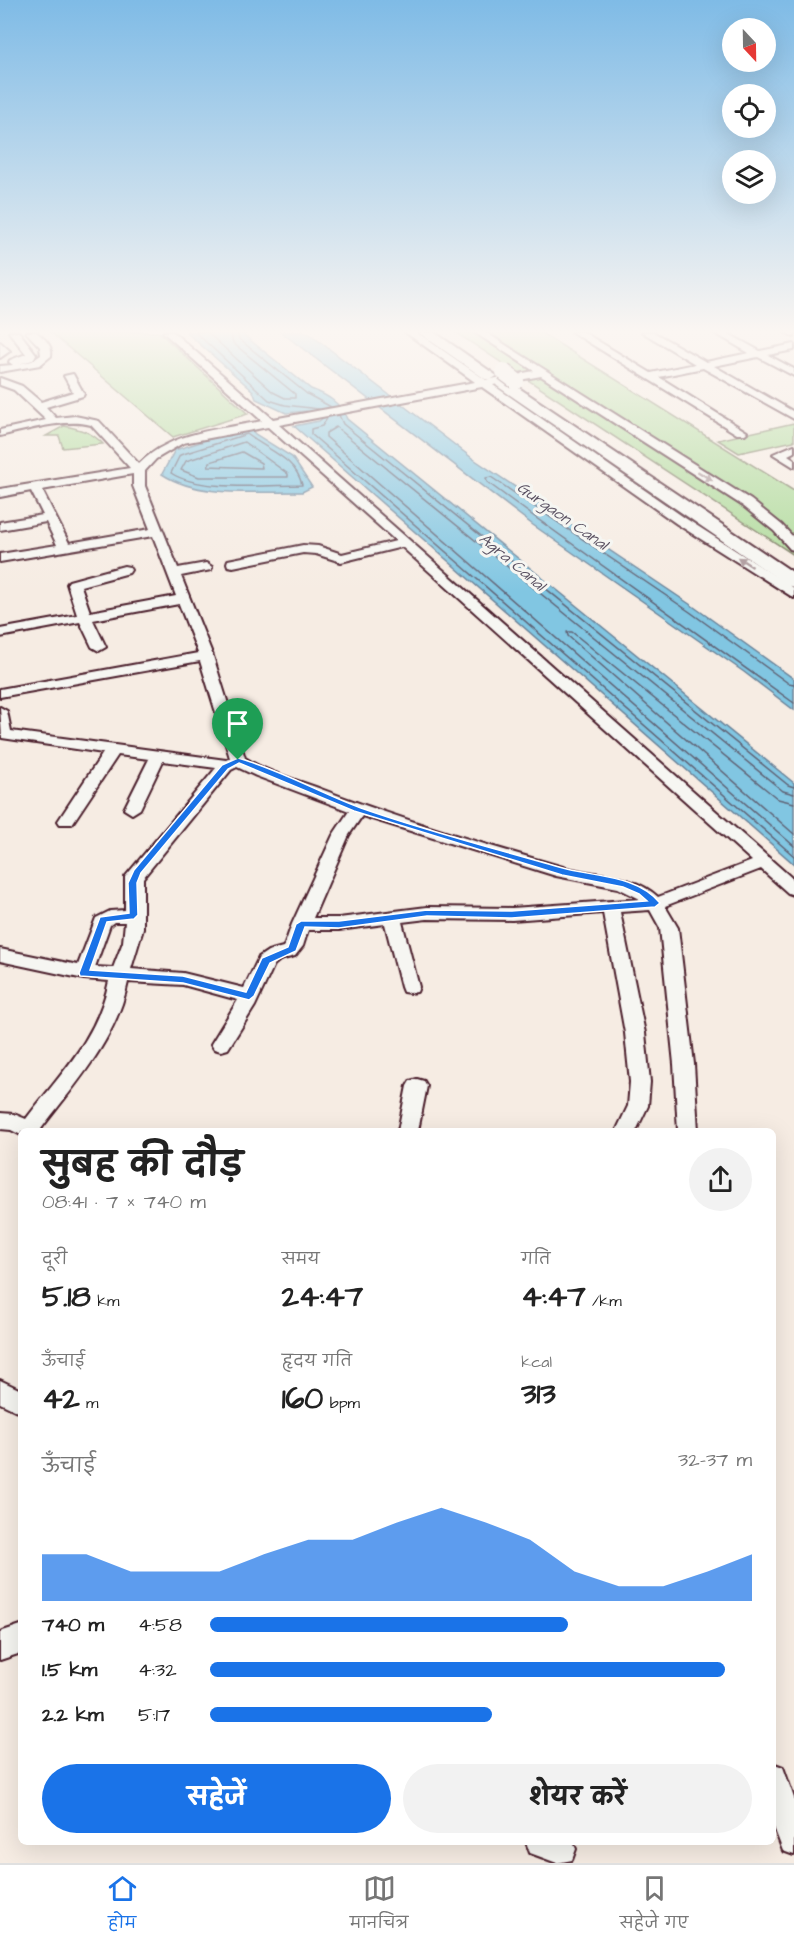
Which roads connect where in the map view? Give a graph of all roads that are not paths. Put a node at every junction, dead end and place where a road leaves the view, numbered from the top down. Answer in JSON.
{"nodes":[{"id":1,"x":51,"y":419,"type":"edge"},
{"id":2,"x":271,"y":419,"type":"edge"},
{"id":3,"x":297,"y":419,"type":"edge"},
{"id":4,"x":546,"y":419,"type":"edge"},
{"id":5,"x":556,"y":419,"type":"edge"},
{"id":6,"x":614,"y":419,"type":"edge"},
{"id":7,"x":720,"y":419,"type":"edge"},
{"id":8,"x":55,"y":423,"type":"junction"},
{"id":9,"x":276,"y":423,"type":"junction"},
{"id":10,"x":0,"y":432,"type":"edge"},
{"id":11,"x":741,"y":432,"type":"dead end"},
{"id":12,"x":794,"y":448,"type":"edge"},
{"id":13,"x":794,"y":464,"type":"edge"},
{"id":14,"x":139,"y":470,"type":"junction"},
{"id":15,"x":35,"y":487,"type":"junction"},
{"id":16,"x":0,"y":493,"type":"edge"},
{"id":17,"x":48,"y":518,"type":"junction"},
{"id":18,"x":0,"y":526,"type":"edge"},
{"id":19,"x":157,"y":532,"type":"junction"},
{"id":20,"x":736,"y":535,"type":"junction"},
{"id":21,"x":405,"y":543,"type":"junction"},
{"id":22,"x":64,"y":546,"type":"junction"},
{"id":23,"x":794,"y":546,"type":"edge"},
{"id":24,"x":0,"y":558,"type":"edge"},
{"id":25,"x":233,"y":563,"type":"dead end"},
{"id":26,"x":794,"y":566,"type":"edge"},
{"id":27,"x":206,"y":567,"type":"dead end"},
{"id":28,"x":124,"y":570,"type":"dead end"},
{"id":29,"x":174,"y":573,"type":"junction"},
{"id":30,"x":794,"y":581,"type":"edge"},
{"id":31,"x":794,"y":594,"type":"edge"},
{"id":32,"x":184,"y":599,"type":"junction"},
{"id":33,"x":85,"y":618,"type":"junction"},
{"id":34,"x":0,"y":633,"type":"edge"},
{"id":35,"x":99,"y":647,"type":"dead end"},
{"id":36,"x":206,"y":656,"type":"junction"},
{"id":37,"x":0,"y":693,"type":"edge"},
{"id":38,"x":0,"y":711,"type":"edge"},
{"id":39,"x":2,"y":736,"type":"edge"},
{"id":40,"x":113,"y":750,"type":"junction"},
{"id":41,"x":158,"y":756,"type":"junction"},
{"id":42,"x":233,"y":763,"type":"junction"},
{"id":43,"x":132,"y":809,"type":"dead end"},
{"id":44,"x":358,"y":810,"type":"junction"},
{"id":45,"x":66,"y":821,"type":"dead end"},
{"id":46,"x":764,"y":862,"type":"junction"},
{"id":47,"x":794,"y":889,"type":"edge"},
{"id":48,"x":655,"y":903,"type":"junction"},
{"id":49,"x":611,"y":909,"type":"junction"},
{"id":50,"x":134,"y":915,"type":"junction"},
{"id":51,"x":392,"y":917,"type":"junction"},
{"id":52,"x":301,"y":924,"type":"junction"},
{"id":53,"x":0,"y":955,"type":"edge"},
{"id":54,"x":84,"y":973,"type":"junction"},
{"id":55,"x":120,"y":975,"type":"junction"},
{"id":56,"x":410,"y":987,"type":"dead end"},
{"id":57,"x":249,"y":996,"type":"junction"},
{"id":58,"x":221,"y":1044,"type":"dead end"},
{"id":59,"x":417,"y":1086,"type":"dead end"},
{"id":60,"x":0,"y":1121,"type":"edge"},
{"id":61,"x":27,"y":1128,"type":"edge"},
{"id":62,"x":32,"y":1128,"type":"edge"},
{"id":63,"x":409,"y":1128,"type":"edge"},
{"id":64,"x":627,"y":1128,"type":"edge"},
{"id":65,"x":688,"y":1128,"type":"edge"},
{"id":66,"x":0,"y":1391,"type":"edge"},
{"id":67,"x":18,"y":1400,"type":"edge"},
{"id":68,"x":18,"y":1640,"type":"edge"},
{"id":69,"x":0,"y":1646,"type":"edge"},
{"id":70,"x":776,"y":1789,"type":"edge"},
{"id":71,"x":794,"y":1840,"type":"edge"}],
"edges":[{"from":1,"to":8,"type":"street"},
{"from":2,"to":9,"type":"street"},
{"from":3,"to":9,"type":"street"},
{"from":31,"to":4,"type":"street","one_way":true},
{"from":5,"to":20,"type":"highway"},
{"from":6,"to":23,"type":"street","one_way":true},
{"from":7,"to":11,"type":"street"},
{"from":8,"to":10,"type":"street"},
{"from":8,"to":14,"type":"street"},
{"from":9,"to":14,"type":"street"},
{"from":9,"to":21,"type":"street"},
{"from":12,"to":13,"type":"street"},
{"from":14,"to":15,"type":"street"},
{"from":14,"to":19,"type":"street"},
{"from":15,"to":16,"type":"street"},
{"from":15,"to":17,"type":"street"},
{"from":17,"to":18,"type":"street"},
{"from":17,"to":22,"type":"street"},
{"from":19,"to":22,"type":"street"},
{"from":19,"to":29,"type":"street"},
{"from":20,"to":26,"type":"highway"},
{"from":20,"to":30,"type":"highway"},
{"from":21,"to":25,"type":"street"},
{"from":21,"to":46,"type":"street"},
{"from":22,"to":24,"type":"street"},
{"from":27,"to":29,"type":"street"},
{"from":28,"to":33,"type":"street"},
{"from":29,"to":32,"type":"street"},
{"from":32,"to":33,"type":"street"},
{"from":32,"to":36,"type":"street"},
{"from":33,"to":34,"type":"street"},
{"from":33,"to":35,"type":"street"},
{"from":36,"to":37,"type":"street"},
{"from":36,"to":42,"type":"street"},
{"from":38,"to":39,"type":"street"},
{"from":39,"to":40,"type":"street"},
{"from":40,"to":41,"type":"street"},
{"from":40,"to":45,"type":"street"},
{"from":41,"to":42,"type":"street"},
{"from":41,"to":43,"type":"street"},
{"from":42,"to":44,"type":"street"},
{"from":42,"to":50,"type":"street"},
{"from":44,"to":48,"type":"street"},
{"from":44,"to":52,"type":"street"},
{"from":46,"to":47,"type":"street"},
{"from":46,"to":48,"type":"street"},
{"from":48,"to":49,"type":"street"},
{"from":48,"to":65,"type":"street"},
{"from":49,"to":51,"type":"street"},
{"from":49,"to":64,"type":"street"},
{"from":50,"to":54,"type":"street"},
{"from":50,"to":55,"type":"street"},
{"from":51,"to":52,"type":"street"},
{"from":51,"to":56,"type":"street"},
{"from":52,"to":57,"type":"street"},
{"from":53,"to":54,"type":"street"},
{"from":54,"to":55,"type":"street"},
{"from":55,"to":57,"type":"street"},
{"from":55,"to":62,"type":"street"},
{"from":57,"to":58,"type":"street"},
{"from":59,"to":63,"type":"street"},
{"from":60,"to":61,"type":"street"},
{"from":66,"to":67,"type":"street"},
{"from":68,"to":69,"type":"street"},
{"from":70,"to":71,"type":"street"}]}
